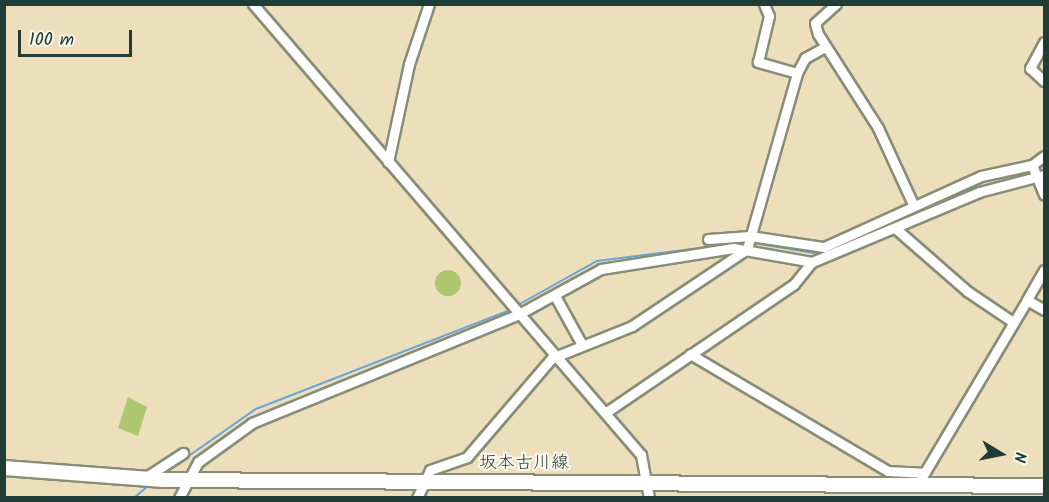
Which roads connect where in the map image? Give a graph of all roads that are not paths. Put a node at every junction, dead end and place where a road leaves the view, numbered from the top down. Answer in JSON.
{"nodes":[{"id":1,"x":253,"y":4,"type":"edge"},
{"id":2,"x":429,"y":4,"type":"edge"},
{"id":3,"x":764,"y":4,"type":"edge"},
{"id":4,"x":836,"y":4,"type":"edge"},
{"id":5,"x":1044,"y":42,"type":"edge"},
{"id":6,"x":825,"y":47,"type":"junction"},
{"id":7,"x":797,"y":73,"type":"junction"},
{"id":8,"x":1044,"y":81,"type":"edge"},
{"id":9,"x":1044,"y":156,"type":"edge"},
{"id":10,"x":388,"y":162,"type":"junction"},
{"id":11,"x":1036,"y":173,"type":"edge"},
{"id":12,"x":1044,"y":195,"type":"edge"},
{"id":13,"x":913,"y":204,"type":"junction"},
{"id":14,"x":895,"y":222,"type":"junction"},
{"id":15,"x":708,"y":239,"type":"dead end"},
{"id":16,"x":748,"y":243,"type":"junction"},
{"id":17,"x":812,"y":262,"type":"junction"},
{"id":18,"x":1044,"y":270,"type":"edge"},
{"id":19,"x":555,"y":296,"type":"junction"},
{"id":20,"x":1027,"y":300,"type":"junction"},
{"id":21,"x":1044,"y":310,"type":"edge"},
{"id":22,"x":513,"y":311,"type":"junction"},
{"id":23,"x":1013,"y":322,"type":"junction"},
{"id":24,"x":581,"y":343,"type":"junction"},
{"id":25,"x":690,"y":354,"type":"junction"},
{"id":26,"x":552,"y":358,"type":"junction"},
{"id":27,"x":605,"y":413,"type":"junction"},
{"id":28,"x":183,"y":453,"type":"dead end"},
{"id":29,"x":4,"y":468,"type":"edge"},
{"id":30,"x":144,"y":479,"type":"junction"},
{"id":31,"x":921,"y":479,"type":"junction"},
{"id":32,"x":186,"y":480,"type":"junction"},
{"id":33,"x":426,"y":482,"type":"junction"},
{"id":34,"x":647,"y":483,"type":"junction"},
{"id":35,"x":1044,"y":486,"type":"edge"},
{"id":36,"x":179,"y":498,"type":"edge"},
{"id":37,"x":417,"y":498,"type":"edge"},
{"id":38,"x":649,"y":498,"type":"edge"}],
"edges":[{"from":1,"to":10,"type":"street"},
{"from":2,"to":10,"type":"street"},
{"from":3,"to":7,"type":"street"},
{"from":4,"to":6,"type":"street"},
{"from":5,"to":8,"type":"street"},
{"from":6,"to":7,"type":"street"},
{"from":6,"to":13,"type":"street"},
{"from":7,"to":16,"type":"street"},
{"from":9,"to":11,"type":"street"},
{"from":10,"to":22,"type":"street"},
{"from":11,"to":12,"type":"street"},
{"from":11,"to":13,"type":"street"},
{"from":11,"to":14,"type":"street"},
{"from":13,"to":14,"type":"street"},
{"from":14,"to":16,"type":"street"},
{"from":14,"to":17,"type":"street"},
{"from":14,"to":23,"type":"street"},
{"from":15,"to":16,"type":"street"},
{"from":16,"to":17,"type":"street"},
{"from":16,"to":19,"type":"street"},
{"from":16,"to":24,"type":"street"},
{"from":17,"to":25,"type":"street"},
{"from":18,"to":20,"type":"street"},
{"from":19,"to":22,"type":"street"},
{"from":19,"to":24,"type":"street"},
{"from":20,"to":21,"type":"street"},
{"from":20,"to":23,"type":"street"},
{"from":22,"to":26,"type":"street"},
{"from":22,"to":32,"type":"street"},
{"from":23,"to":31,"type":"street"},
{"from":24,"to":26,"type":"street"},
{"from":25,"to":27,"type":"street"},
{"from":25,"to":31,"type":"street"},
{"from":26,"to":27,"type":"street"},
{"from":26,"to":33,"type":"street"},
{"from":27,"to":34,"type":"street"},
{"from":28,"to":30,"type":"street"},
{"from":29,"to":30,"type":"main road","name":"坂本古川線"},
{"from":30,"to":32,"type":"main road","name":"坂本古川線"},
{"from":31,"to":34,"type":"main road","name":"坂本古川線"},
{"from":31,"to":35,"type":"main road","name":"坂本古川線"},
{"from":32,"to":33,"type":"main road","name":"坂本古川線"},
{"from":32,"to":36,"type":"street"},
{"from":33,"to":34,"type":"main road","name":"坂本古川線"},
{"from":33,"to":37,"type":"street"},
{"from":34,"to":38,"type":"street"}]}
